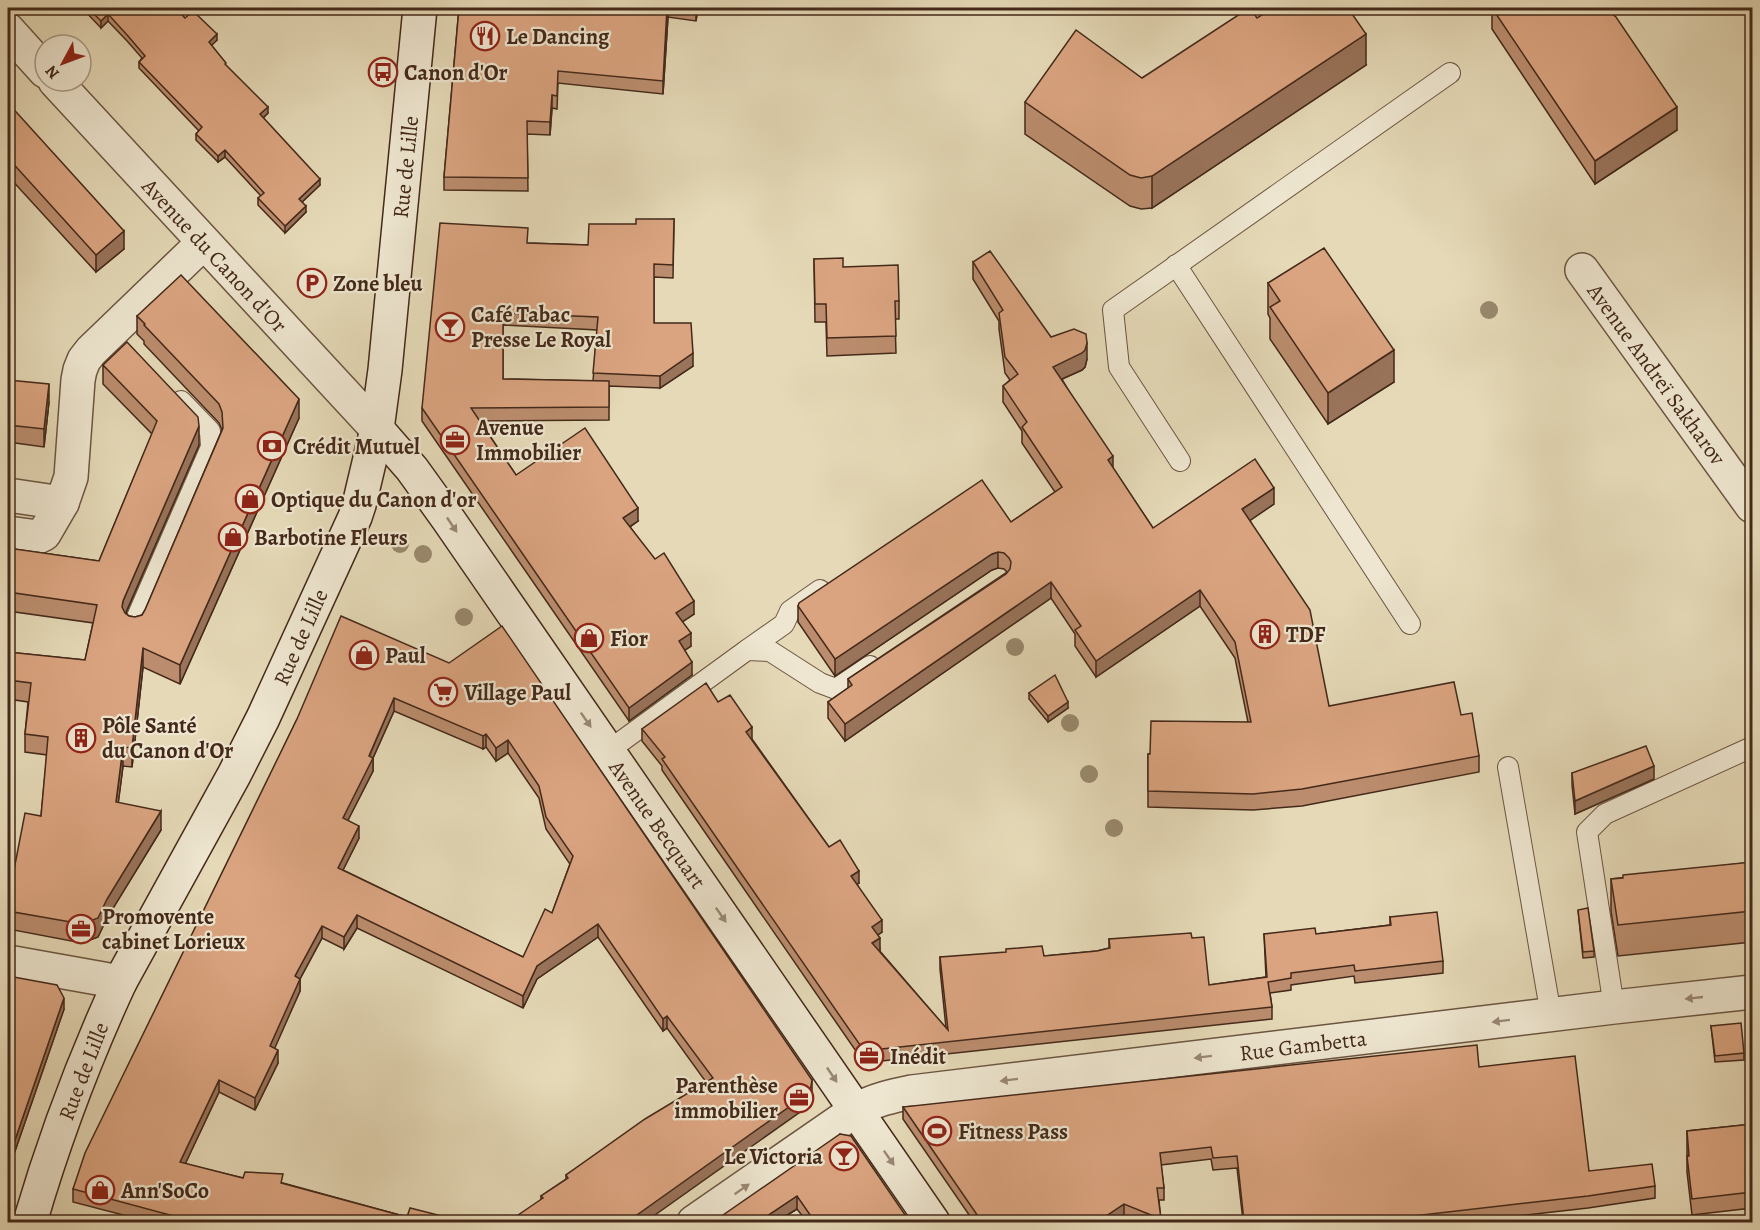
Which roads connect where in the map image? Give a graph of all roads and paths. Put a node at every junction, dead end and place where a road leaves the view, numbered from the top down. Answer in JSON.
{"nodes":[{"id":1,"x":420,"y":8,"type":"edge"},
{"id":2,"x":8,"y":30,"type":"edge"},
{"id":3,"x":33,"y":58,"type":"edge"},
{"id":4,"x":1450,"y":73,"type":"dead end"},
{"id":5,"x":65,"y":93,"type":"edge"},
{"id":6,"x":203,"y":243,"type":"junction"},
{"id":7,"x":1176,"y":266,"type":"junction"},
{"id":8,"x":1582,"y":270,"type":"dead end"},
{"id":9,"x":169,"y":389,"type":"edge"},
{"id":10,"x":377,"y":429,"type":"junction"},
{"id":11,"x":1180,"y":460,"type":"dead end"},
{"id":12,"x":8,"y":495,"type":"edge"},
{"id":13,"x":62,"y":503,"type":"junction"},
{"id":14,"x":1752,"y":506,"type":"edge"},
{"id":15,"x":8,"y":532,"type":"edge"},
{"id":16,"x":837,"y":579,"type":"edge"},
{"id":17,"x":134,"y":624,"type":"edge"},
{"id":18,"x":1410,"y":624,"type":"dead end"},
{"id":19,"x":747,"y":650,"type":"junction"},
{"id":20,"x":884,"y":657,"type":"edge"},
{"id":21,"x":1752,"y":747,"type":"edge"},
{"id":22,"x":608,"y":751,"type":"junction"},
{"id":23,"x":1508,"y":767,"type":"dead end"},
{"id":24,"x":8,"y":962,"type":"edge"},
{"id":25,"x":120,"y":982,"type":"junction"},
{"id":26,"x":1752,"y":992,"type":"edge"},
{"id":27,"x":1614,"y":1007,"type":"junction"},
{"id":28,"x":1551,"y":1015,"type":"junction"},
{"id":29,"x":856,"y":1110,"type":"junction"},
{"id":30,"x":36,"y":1221,"type":"edge"},
{"id":31,"x":694,"y":1222,"type":"edge"},
{"id":32,"x":933,"y":1222,"type":"edge"}],
"edges":[{"from":1,"to":10,"type":"street","name":"Rue de Lille"},
{"from":2,"to":3,"type":"street"},
{"from":4,"to":7,"type":"lane"},
{"from":5,"to":6,"type":"street","name":"Avenue du Canon d'Or"},
{"from":6,"to":10,"type":"street","name":"Avenue du Canon d'Or"},
{"from":6,"to":13,"type":"street"},
{"from":7,"to":11,"type":"lane"},
{"from":7,"to":18,"type":"lane"},
{"from":8,"to":14,"type":"street","name":"Avenue Andreï Sakharov"},
{"from":9,"to":17,"type":"lane"},
{"from":10,"to":22,"type":"street","name":"Avenue Becquart","one_way":true},
{"from":10,"to":25,"type":"street","name":"Rue de Lille"},
{"from":12,"to":13,"type":"street"},
{"from":13,"to":15,"type":"street"},
{"from":16,"to":19,"type":"lane"},
{"from":19,"to":20,"type":"lane"},
{"from":19,"to":22,"type":"lane"},
{"from":21,"to":27,"type":"lane"},
{"from":22,"to":29,"type":"street","name":"Avenue Becquart","one_way":true},
{"from":23,"to":28,"type":"lane"},
{"from":24,"to":25,"type":"street"},
{"from":25,"to":30,"type":"street","name":"Rue de Lille"},
{"from":26,"to":27,"type":"street","name":"Rue Gambetta","one_way":true},
{"from":27,"to":28,"type":"street","name":"Rue Gambetta"},
{"from":28,"to":29,"type":"street","name":"Rue Gambetta","one_way":true},
{"from":31,"to":29,"type":"street","name":"Rue Gambetta","one_way":true},
{"from":29,"to":32,"type":"street","name":"Avenue Becquart","one_way":true}]}
